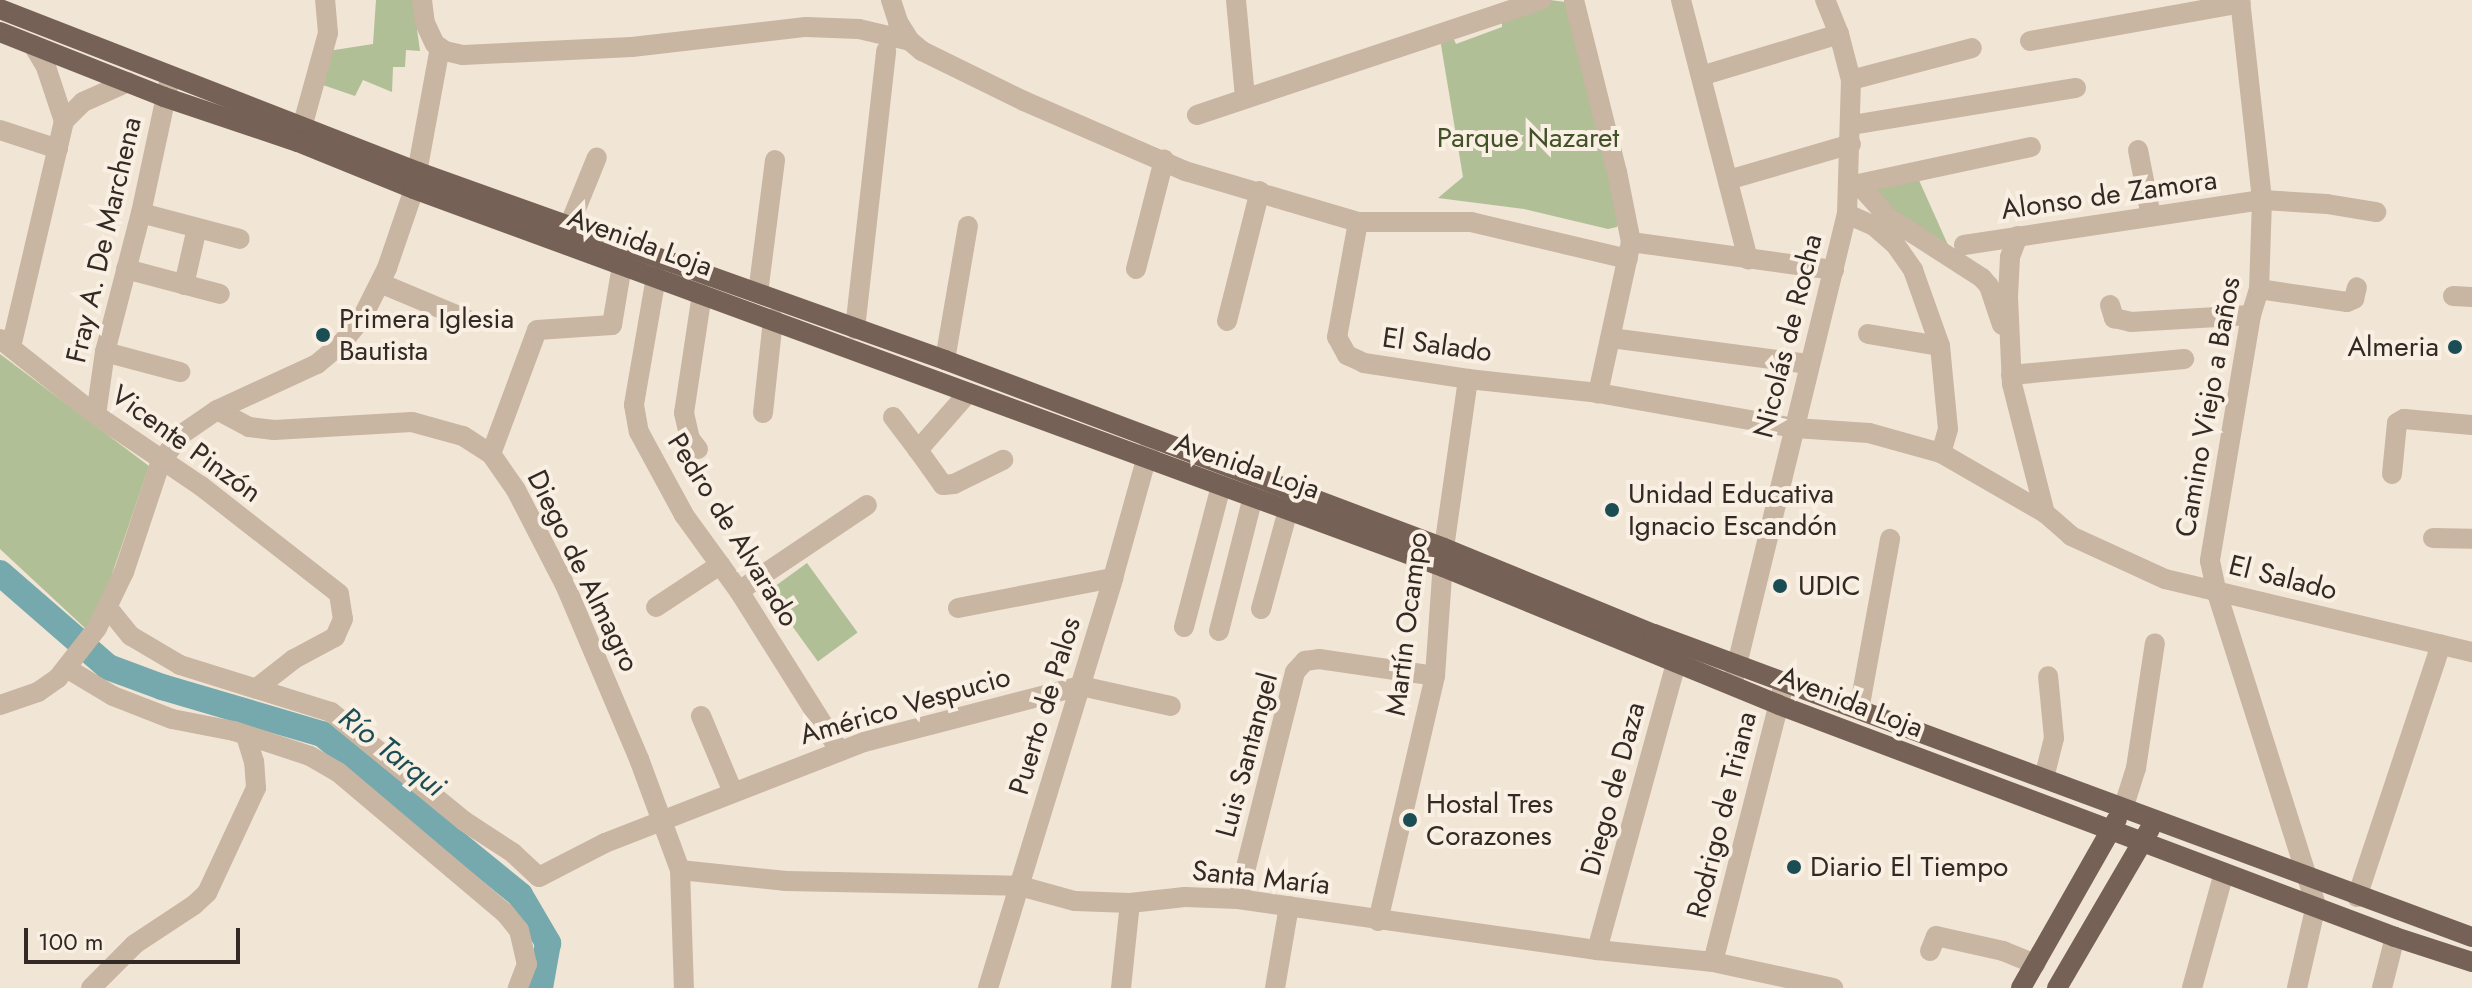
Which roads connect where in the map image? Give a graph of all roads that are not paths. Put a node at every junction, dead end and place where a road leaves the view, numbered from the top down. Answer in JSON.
{"nodes":[{"id":1,"x":325,"y":0,"type":"edge"},
{"id":2,"x":422,"y":0,"type":"edge"},
{"id":3,"x":891,"y":0,"type":"edge"},
{"id":4,"x":1236,"y":0,"type":"edge"},
{"id":5,"x":1541,"y":0,"type":"edge"},
{"id":6,"x":1574,"y":0,"type":"edge"},
{"id":7,"x":1681,"y":0,"type":"edge"},
{"id":8,"x":1825,"y":0,"type":"edge"},
{"id":9,"x":2240,"y":2,"type":"edge"},
{"id":10,"x":1511,"y":6,"type":"edge"},
{"id":11,"x":0,"y":9,"type":"edge"},
{"id":12,"x":0,"y":32,"type":"edge"},
{"id":13,"x":1839,"y":34,"type":"junction"},
{"id":14,"x":910,"y":41,"type":"junction"},
{"id":15,"x":2030,"y":41,"type":"dead end"},
{"id":16,"x":33,"y":45,"type":"junction"},
{"id":17,"x":440,"y":48,"type":"junction"},
{"id":18,"x":1972,"y":48,"type":"dead end"},
{"id":19,"x":886,"y":51,"type":"dead end"},
{"id":20,"x":1701,"y":76,"type":"junction"},
{"id":21,"x":1851,"y":80,"type":"junction"},
{"id":22,"x":128,"y":82,"type":"junction"},
{"id":23,"x":167,"y":87,"type":"junction"},
{"id":24,"x":2076,"y":88,"type":"dead end"},
{"id":25,"x":1245,"y":97,"type":"junction"},
{"id":26,"x":1197,"y":115,"type":"dead end"},
{"id":27,"x":64,"y":121,"type":"junction"},
{"id":28,"x":0,"y":130,"type":"edge"},
{"id":29,"x":301,"y":134,"type":"junction"},
{"id":30,"x":1852,"y":134,"type":"junction"},
{"id":31,"x":2031,"y":147,"type":"dead end"},
{"id":32,"x":58,"y":149,"type":"junction"},
{"id":33,"x":2138,"y":150,"type":"dead end"},
{"id":34,"x":597,"y":157,"type":"dead end"},
{"id":35,"x":775,"y":160,"type":"dead end"},
{"id":36,"x":1164,"y":160,"type":"junction"},
{"id":37,"x":1728,"y":180,"type":"junction"},
{"id":38,"x":416,"y":181,"type":"junction"},
{"id":39,"x":1854,"y":185,"type":"junction"},
{"id":40,"x":1260,"y":191,"type":"junction"},
{"id":41,"x":2262,"y":200,"type":"junction"},
{"id":42,"x":2376,"y":212,"type":"dead end"},
{"id":43,"x":141,"y":213,"type":"junction"},
{"id":44,"x":1847,"y":214,"type":"junction"},
{"id":45,"x":2151,"y":216,"type":"junction"},
{"id":46,"x":1358,"y":222,"type":"junction"},
{"id":47,"x":569,"y":226,"type":"junction"},
{"id":48,"x":968,"y":226,"type":"dead end"},
{"id":49,"x":197,"y":228,"type":"junction"},
{"id":50,"x":2018,"y":236,"type":"junction"},
{"id":51,"x":240,"y":239,"type":"dead end"},
{"id":52,"x":1964,"y":245,"type":"dead end"},
{"id":53,"x":1629,"y":251,"type":"junction"},
{"id":54,"x":1748,"y":260,"type":"junction"},
{"id":55,"x":622,"y":265,"type":"junction"},
{"id":56,"x":126,"y":269,"type":"junction"},
{"id":57,"x":1136,"y":269,"type":"dead end"},
{"id":58,"x":1834,"y":270,"type":"junction"},
{"id":59,"x":656,"y":277,"type":"junction"},
{"id":60,"x":380,"y":283,"type":"junction"},
{"id":61,"x":184,"y":285,"type":"junction"},
{"id":62,"x":2357,"y":287,"type":"dead end"},
{"id":63,"x":2259,"y":289,"type":"junction"},
{"id":64,"x":758,"y":293,"type":"junction"},
{"id":65,"x":220,"y":294,"type":"dead end"},
{"id":66,"x":702,"y":294,"type":"junction"},
{"id":67,"x":2110,"y":305,"type":"dead end"},
{"id":68,"x":2251,"y":315,"type":"junction"},
{"id":69,"x":773,"y":319,"type":"junction"},
{"id":70,"x":468,"y":320,"type":"dead end"},
{"id":71,"x":1227,"y":321,"type":"dead end"},
{"id":72,"x":855,"y":329,"type":"junction"},
{"id":73,"x":1868,"y":334,"type":"dead end"},
{"id":74,"x":1611,"y":338,"type":"junction"},
{"id":75,"x":6,"y":343,"type":"edge"},
{"id":76,"x":1940,"y":346,"type":"junction"},
{"id":77,"x":2008,"y":346,"type":"junction"},
{"id":78,"x":105,"y":352,"type":"junction"},
{"id":79,"x":2184,"y":359,"type":"dead end"},
{"id":80,"x":945,"y":360,"type":"junction"},
{"id":81,"x":1808,"y":364,"type":"junction"},
{"id":82,"x":180,"y":372,"type":"dead end"},
{"id":83,"x":2011,"y":375,"type":"junction"},
{"id":84,"x":1468,"y":379,"type":"junction"},
{"id":85,"x":968,"y":393,"type":"junction"},
{"id":86,"x":1598,"y":393,"type":"junction"},
{"id":87,"x":217,"y":410,"type":"junction"},
{"id":88,"x":763,"y":413,"type":"dead end"},
{"id":89,"x":96,"y":415,"type":"junction"},
{"id":90,"x":893,"y":417,"type":"dead end"},
{"id":91,"x":2472,"y":425,"type":"edge"},
{"id":92,"x":1795,"y":428,"type":"junction"},
{"id":93,"x":1152,"y":438,"type":"junction"},
{"id":94,"x":698,"y":449,"type":"dead end"},
{"id":95,"x":918,"y":450,"type":"junction"},
{"id":96,"x":1941,"y":453,"type":"junction"},
{"id":97,"x":491,"y":454,"type":"junction"},
{"id":98,"x":1003,"y":460,"type":"dead end"},
{"id":99,"x":1145,"y":460,"type":"junction"},
{"id":100,"x":161,"y":461,"type":"junction"},
{"id":101,"x":2392,"y":474,"type":"dead end"},
{"id":102,"x":1221,"y":486,"type":"junction"},
{"id":103,"x":1253,"y":497,"type":"junction"},
{"id":104,"x":867,"y":505,"type":"dead end"},
{"id":105,"x":1288,"y":510,"type":"junction"},
{"id":106,"x":2045,"y":513,"type":"junction"},
{"id":107,"x":2433,"y":538,"type":"dead end"},
{"id":108,"x":1890,"y":539,"type":"dead end"},
{"id":109,"x":2472,"y":539,"type":"edge"},
{"id":110,"x":1443,"y":557,"type":"junction"},
{"id":111,"x":720,"y":565,"type":"junction"},
{"id":112,"x":1113,"y":578,"type":"junction"},
{"id":113,"x":2216,"y":590,"type":"junction"},
{"id":114,"x":739,"y":591,"type":"junction"},
{"id":115,"x":656,"y":607,"type":"dead end"},
{"id":116,"x":108,"y":608,"type":"junction"},
{"id":117,"x":958,"y":608,"type":"dead end"},
{"id":118,"x":1261,"y":609,"type":"dead end"},
{"id":119,"x":1184,"y":627,"type":"dead end"},
{"id":120,"x":1219,"y":631,"type":"dead end"},
{"id":121,"x":2155,"y":643,"type":"dead end"},
{"id":122,"x":2441,"y":645,"type":"junction"},
{"id":123,"x":2472,"y":652,"type":"edge"},
{"id":124,"x":1679,"y":653,"type":"junction"},
{"id":125,"x":73,"y":662,"type":"junction"},
{"id":126,"x":1736,"y":663,"type":"junction"},
{"id":127,"x":1435,"y":676,"type":"junction"},
{"id":128,"x":2048,"y":676,"type":"dead end"},
{"id":129,"x":1784,"y":682,"type":"junction"},
{"id":130,"x":1732,"y":685,"type":"junction"},
{"id":131,"x":1081,"y":686,"type":"junction"},
{"id":132,"x":258,"y":687,"type":"junction"},
{"id":133,"x":0,"y":705,"type":"edge"},
{"id":134,"x":1779,"y":705,"type":"junction"},
{"id":135,"x":1171,"y":706,"type":"dead end"},
{"id":136,"x":1859,"y":710,"type":"junction"},
{"id":137,"x":701,"y":716,"type":"dead end"},
{"id":138,"x":246,"y":735,"type":"junction"},
{"id":139,"x":839,"y":750,"type":"junction"},
{"id":140,"x":2044,"y":778,"type":"junction"},
{"id":141,"x":733,"y":792,"type":"junction"},
{"id":142,"x":2123,"y":809,"type":"junction"},
{"id":143,"x":2156,"y":821,"type":"junction"},
{"id":144,"x":662,"y":822,"type":"junction"},
{"id":145,"x":2112,"y":828,"type":"junction"},
{"id":146,"x":2143,"y":841,"type":"junction"},
{"id":147,"x":680,"y":870,"type":"junction"},
{"id":148,"x":2224,"y":873,"type":"junction"},
{"id":149,"x":2311,"y":880,"type":"junction"},
{"id":150,"x":1020,"y":886,"type":"junction"},
{"id":151,"x":2357,"y":897,"type":"junction"},
{"id":152,"x":1238,"y":899,"type":"junction"},
{"id":153,"x":1130,"y":903,"type":"junction"},
{"id":154,"x":2316,"y":905,"type":"junction"},
{"id":155,"x":1289,"y":906,"type":"junction"},
{"id":156,"x":1378,"y":921,"type":"junction"},
{"id":157,"x":2395,"y":937,"type":"junction"},
{"id":158,"x":2472,"y":937,"type":"edge"},
{"id":159,"x":1597,"y":950,"type":"junction"},
{"id":160,"x":1930,"y":951,"type":"dead end"},
{"id":161,"x":1713,"y":962,"type":"junction"},
{"id":162,"x":2472,"y":962,"type":"edge"},
{"id":163,"x":2036,"y":964,"type":"junction"},
{"id":164,"x":1764,"y":981,"type":"edge"},
{"id":165,"x":690,"y":986,"type":"edge"},
{"id":166,"x":91,"y":988,"type":"edge"},
{"id":167,"x":518,"y":988,"type":"edge"},
{"id":168,"x":988,"y":988,"type":"edge"},
{"id":169,"x":1121,"y":988,"type":"edge"},
{"id":170,"x":1275,"y":988,"type":"edge"},
{"id":171,"x":1833,"y":988,"type":"edge"},
{"id":172,"x":2021,"y":988,"type":"edge"},
{"id":173,"x":2057,"y":988,"type":"edge"},
{"id":174,"x":2192,"y":988,"type":"edge"},
{"id":175,"x":2297,"y":988,"type":"edge"},
{"id":176,"x":2382,"y":988,"type":"edge"}],
"edges":[{"from":1,"to":29,"type":"street"},
{"from":2,"to":17,"type":"street"},
{"from":3,"to":14,"type":"street"},
{"from":4,"to":25,"type":"street"},
{"from":5,"to":10,"type":"street"},
{"from":6,"to":53,"type":"street"},
{"from":7,"to":20,"type":"street"},
{"from":8,"to":13,"type":"street","name":"Nicolás de Rocha"},
{"from":9,"to":15,"type":"street"},
{"from":9,"to":41,"type":"street","name":"Camino Viejo a Baños"},
{"from":10,"to":25,"type":"street"},
{"from":11,"to":23,"type":"main road","name":"Avenida Loja"},
{"from":12,"to":16,"type":"main road","name":"Avenida Loja"},
{"from":13,"to":20,"type":"street"},
{"from":13,"to":21,"type":"street","name":"Nicolás de Rocha"},
{"from":14,"to":17,"type":"street"},
{"from":14,"to":36,"type":"street"},
{"from":16,"to":22,"type":"main road","name":"Avenida Loja"},
{"from":16,"to":27,"type":"street"},
{"from":17,"to":38,"type":"street"},
{"from":18,"to":21,"type":"street"},
{"from":19,"to":72,"type":"street"},
{"from":20,"to":37,"type":"street"},
{"from":21,"to":30,"type":"street","name":"Nicolás de Rocha"},
{"from":22,"to":23,"type":"main road","name":"Avenida Loja"},
{"from":22,"to":27,"type":"street"},
{"from":23,"to":29,"type":"main road","name":"Avenida Loja"},
{"from":23,"to":43,"type":"street","name":"Fray A. De Marchena"},
{"from":24,"to":30,"type":"street"},
{"from":25,"to":26,"type":"street"},
{"from":27,"to":32,"type":"street"},
{"from":28,"to":32,"type":"street"},
{"from":29,"to":38,"type":"main road","name":"Avenida Loja"},
{"from":30,"to":37,"type":"street"},
{"from":30,"to":39,"type":"street","name":"Nicolás de Rocha"},
{"from":31,"to":39,"type":"street"},
{"from":32,"to":75,"type":"street"},
{"from":33,"to":45,"type":"street"},
{"from":34,"to":47,"type":"street"},
{"from":35,"to":64,"type":"street"},
{"from":36,"to":40,"type":"street"},
{"from":36,"to":57,"type":"street"},
{"from":37,"to":54,"type":"street"},
{"from":38,"to":47,"type":"main road","name":"Avenida Loja"},
{"from":38,"to":55,"type":"main road","name":"Avenida Loja"},
{"from":38,"to":60,"type":"street"},
{"from":39,"to":44,"type":"street","name":"Nicolás de Rocha"},
{"from":39,"to":77,"type":"street"},
{"from":40,"to":46,"type":"street"},
{"from":40,"to":71,"type":"street"},
{"from":41,"to":42,"type":"street","name":"Alonso de Zamora"},
{"from":41,"to":45,"type":"street","name":"Alonso de Zamora"},
{"from":41,"to":63,"type":"street","name":"Camino Viejo a Baños"},
{"from":43,"to":49,"type":"street"},
{"from":43,"to":56,"type":"street","name":"Fray A. De Marchena"},
{"from":44,"to":58,"type":"street","name":"Nicolás de Rocha"},
{"from":44,"to":76,"type":"street"},
{"from":45,"to":50,"type":"street","name":"Alonso de Zamora"},
{"from":46,"to":53,"type":"street"},
{"from":46,"to":84,"type":"street","name":"El Salado"},
{"from":47,"to":64,"type":"main road","name":"Avenida Loja"},
{"from":48,"to":80,"type":"street"},
{"from":49,"to":51,"type":"street"},
{"from":49,"to":61,"type":"street"},
{"from":50,"to":52,"type":"street","name":"Alonso de Zamora"},
{"from":50,"to":77,"type":"street"},
{"from":53,"to":54,"type":"street"},
{"from":53,"to":74,"type":"street"},
{"from":54,"to":58,"type":"street"},
{"from":55,"to":59,"type":"main road","name":"Avenida Loja"},
{"from":55,"to":97,"type":"street"},
{"from":56,"to":61,"type":"street"},
{"from":56,"to":78,"type":"street","name":"Fray A. De Marchena"},
{"from":58,"to":81,"type":"street","name":"Nicolás de Rocha"},
{"from":59,"to":66,"type":"main road","name":"Avenida Loja"},
{"from":59,"to":111,"type":"street","name":"Pedro de Alvarado"},
{"from":60,"to":70,"type":"street"},
{"from":60,"to":87,"type":"street"},
{"from":61,"to":65,"type":"street"},
{"from":62,"to":63,"type":"street"},
{"from":63,"to":68,"type":"street","name":"Camino Viejo a Baños"},
{"from":64,"to":72,"type":"main road","name":"Avenida Loja"},
{"from":66,"to":69,"type":"main road","name":"Avenida Loja"},
{"from":66,"to":94,"type":"street"},
{"from":67,"to":68,"type":"street"},
{"from":68,"to":113,"type":"street","name":"Camino Viejo a Baños"},
{"from":69,"to":85,"type":"main road","name":"Avenida Loja"},
{"from":69,"to":88,"type":"street"},
{"from":72,"to":80,"type":"main road","name":"Avenida Loja"},
{"from":73,"to":76,"type":"street"},
{"from":74,"to":81,"type":"street"},
{"from":74,"to":86,"type":"street"},
{"from":75,"to":89,"type":"street","name":"Vicente Pinzón"},
{"from":76,"to":96,"type":"street"},
{"from":77,"to":83,"type":"street"},
{"from":78,"to":82,"type":"street"},
{"from":78,"to":89,"type":"street","name":"Fray A. De Marchena"},
{"from":79,"to":83,"type":"street"},
{"from":80,"to":93,"type":"main road","name":"Avenida Loja"},
{"from":81,"to":92,"type":"street","name":"Nicolás de Rocha"},
{"from":83,"to":106,"type":"street"},
{"from":84,"to":86,"type":"street","name":"El Salado"},
{"from":84,"to":110,"type":"street","name":"Martín Ocampo"},
{"from":85,"to":95,"type":"street"},
{"from":85,"to":99,"type":"main road","name":"Avenida Loja"},
{"from":86,"to":92,"type":"street","name":"El Salado"},
{"from":87,"to":97,"type":"street","name":"Diego de Almagro"},
{"from":87,"to":100,"type":"street"},
{"from":89,"to":100,"type":"street","name":"Vicente Pinzón"},
{"from":90,"to":95,"type":"street"},
{"from":91,"to":101,"type":"street"},
{"from":92,"to":96,"type":"street","name":"El Salado"},
{"from":92,"to":126,"type":"street","name":"Nicolás de Rocha"},
{"from":93,"to":99,"type":"street","name":"Puerto de Palos"},
{"from":93,"to":110,"type":"main road","name":"Avenida Loja"},
{"from":95,"to":98,"type":"street"},
{"from":96,"to":106,"type":"street","name":"El Salado"},
{"from":97,"to":144,"type":"street","name":"Diego de Almagro"},
{"from":99,"to":102,"type":"main road","name":"Avenida Loja"},
{"from":99,"to":112,"type":"street","name":"Puerto de Palos"},
{"from":100,"to":116,"type":"street"},
{"from":100,"to":132,"type":"street","name":"Vicente Pinzón"},
{"from":102,"to":103,"type":"main road","name":"Avenida Loja"},
{"from":102,"to":119,"type":"street"},
{"from":103,"to":105,"type":"main road","name":"Avenida Loja"},
{"from":103,"to":120,"type":"street"},
{"from":104,"to":114,"type":"street"},
{"from":105,"to":110,"type":"main road","name":"Avenida Loja"},
{"from":105,"to":118,"type":"street"},
{"from":106,"to":113,"type":"street","name":"El Salado"},
{"from":107,"to":109,"type":"street"},
{"from":108,"to":136,"type":"street"},
{"from":110,"to":124,"type":"main road","name":"Avenida Loja"},
{"from":110,"to":127,"type":"street","name":"Martín Ocampo"},
{"from":111,"to":114,"type":"street","name":"Pedro de Alvarado"},
{"from":111,"to":115,"type":"street"},
{"from":112,"to":117,"type":"street"},
{"from":112,"to":131,"type":"street","name":"Puerto de Palos"},
{"from":113,"to":122,"type":"street","name":"El Salado"},
{"from":113,"to":149,"type":"street","name":"Camino Viejo a Baños"},
{"from":114,"to":139,"type":"street","name":"Pedro de Alvarado"},
{"from":116,"to":125,"type":"street"},
{"from":116,"to":132,"type":"street"},
{"from":121,"to":142,"type":"street"},
{"from":122,"to":123,"type":"street","name":"El Salado"},
{"from":122,"to":151,"type":"street"},
{"from":124,"to":126,"type":"main road","name":"Avenida Loja"},
{"from":124,"to":130,"type":"main road","name":"Avenida Loja"},
{"from":124,"to":159,"type":"street","name":"Diego de Daza"},
{"from":125,"to":133,"type":"street"},
{"from":125,"to":138,"type":"street"},
{"from":126,"to":129,"type":"main road","name":"Avenida Loja"},
{"from":126,"to":130,"type":"street","name":"Nicolás de Rocha"},
{"from":127,"to":152,"type":"street","name":"Luis Santangel"},
{"from":127,"to":156,"type":"street","name":"Martín Ocampo"},
{"from":128,"to":140,"type":"street"},
{"from":129,"to":134,"type":"street","name":"Rodrigo de Triana"},
{"from":129,"to":136,"type":"main road","name":"Avenida Loja"},
{"from":130,"to":134,"type":"main road","name":"Avenida Loja"},
{"from":131,"to":135,"type":"street","name":"Américo Vespucio"},
{"from":131,"to":139,"type":"street","name":"Américo Vespucio"},
{"from":131,"to":150,"type":"street","name":"Puerto de Palos"},
{"from":132,"to":144,"type":"street","name":"Américo Vespucio"},
{"from":134,"to":145,"type":"main road","name":"Avenida Loja"},
{"from":134,"to":161,"type":"street","name":"Rodrigo de Triana"},
{"from":136,"to":140,"type":"main road","name":"Avenida Loja"},
{"from":137,"to":141,"type":"street"},
{"from":138,"to":166,"type":"street"},
{"from":138,"to":167,"type":"street"},
{"from":139,"to":141,"type":"street","name":"Américo Vespucio"},
{"from":140,"to":142,"type":"main road","name":"Avenida Loja"},
{"from":141,"to":144,"type":"street","name":"Américo Vespucio"},
{"from":142,"to":143,"type":"main road","name":"Avenida Loja"},
{"from":142,"to":145,"type":"main road"},
{"from":143,"to":146,"type":"main road"},
{"from":143,"to":149,"type":"main road","name":"Avenida Loja"},
{"from":144,"to":147,"type":"street","name":"Diego de Almagro"},
{"from":145,"to":146,"type":"main road","name":"Avenida Loja"},
{"from":145,"to":163,"type":"main road"},
{"from":146,"to":148,"type":"main road","name":"Avenida Loja"},
{"from":146,"to":173,"type":"main road"},
{"from":147,"to":150,"type":"street","name":"Santa María"},
{"from":147,"to":165,"type":"street","name":"Diego de Almagro"},
{"from":148,"to":154,"type":"main road","name":"Avenida Loja"},
{"from":148,"to":174,"type":"street"},
{"from":149,"to":151,"type":"main road","name":"Avenida Loja"},
{"from":149,"to":154,"type":"street","name":"Camino Viejo a Baños"},
{"from":150,"to":153,"type":"street","name":"Santa María"},
{"from":150,"to":168,"type":"street","name":"Puerto de Palos"},
{"from":151,"to":158,"type":"main road","name":"Avenida Loja"},
{"from":152,"to":153,"type":"street","name":"Santa María"},
{"from":152,"to":155,"type":"street","name":"Santa María"},
{"from":153,"to":169,"type":"street"},
{"from":154,"to":157,"type":"main road","name":"Avenida Loja"},
{"from":154,"to":175,"type":"street"},
{"from":155,"to":156,"type":"street","name":"Santa María"},
{"from":155,"to":170,"type":"street"},
{"from":156,"to":159,"type":"street","name":"Santa María"},
{"from":157,"to":162,"type":"main road","name":"Avenida Loja"},
{"from":157,"to":176,"type":"street"},
{"from":159,"to":161,"type":"street","name":"Santa María"},
{"from":160,"to":163,"type":"street"},
{"from":161,"to":164,"type":"street","name":"Santa María"},
{"from":163,"to":172,"type":"main road"},
{"from":164,"to":171,"type":"street","name":"Santa María"}]}
